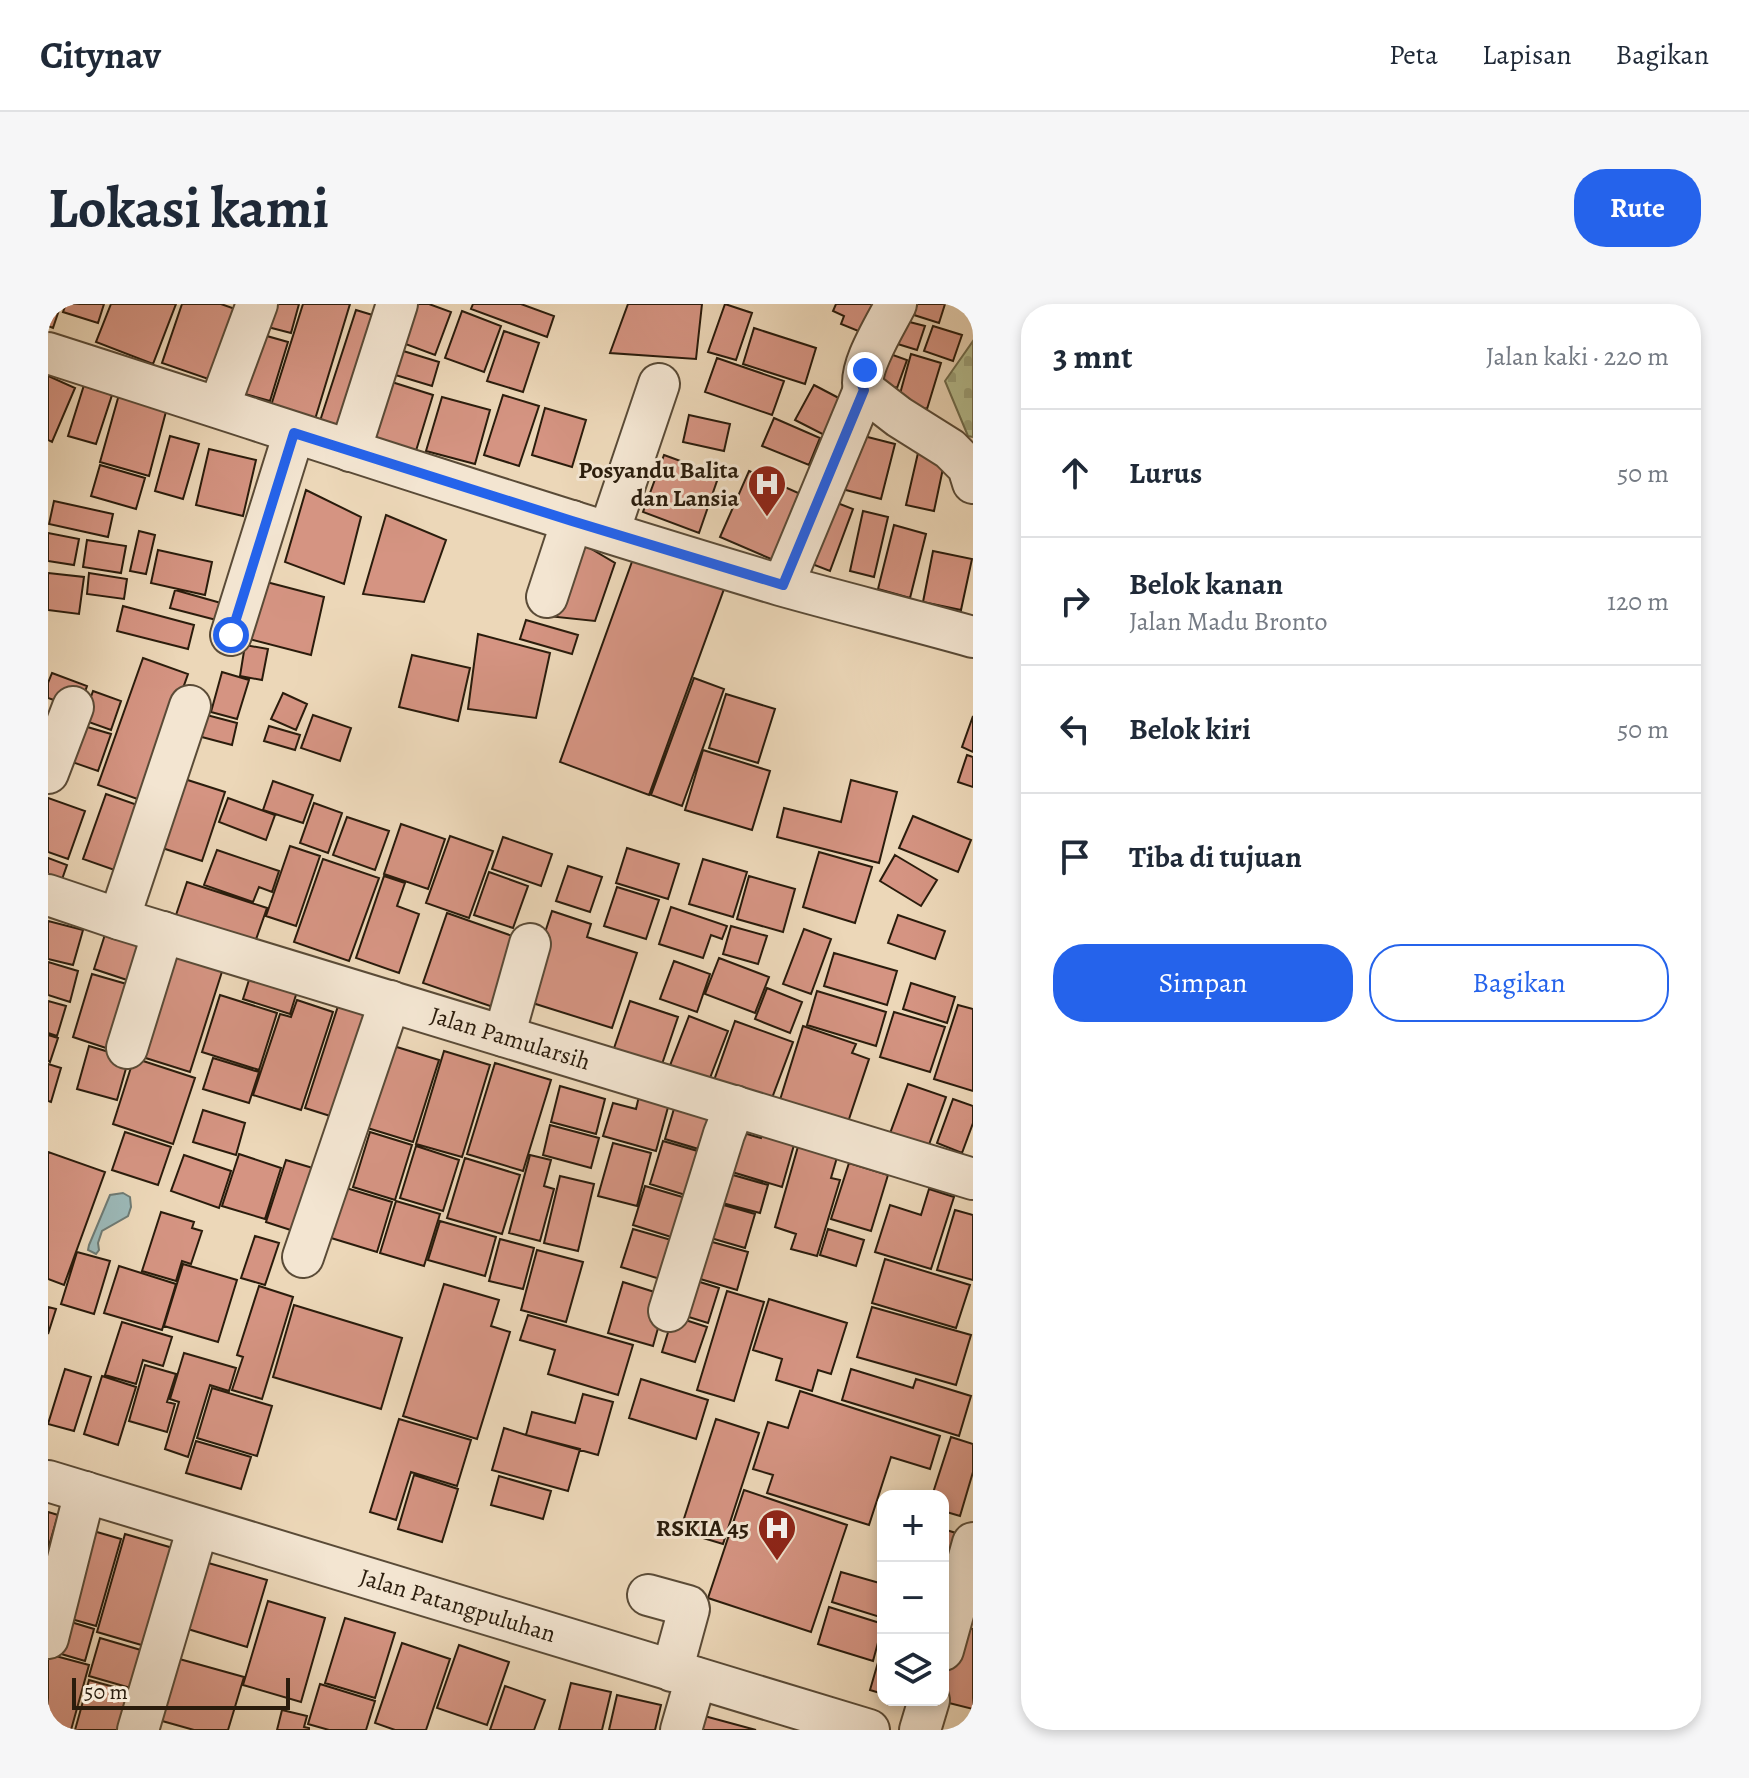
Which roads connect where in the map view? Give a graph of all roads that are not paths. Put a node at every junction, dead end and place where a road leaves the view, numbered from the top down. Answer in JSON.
{"nodes":[{"id":1,"x":257,"y":304,"type":"edge"},
{"id":2,"x":397,"y":304,"type":"edge"},
{"id":3,"x":896,"y":304,"type":"edge"},
{"id":4,"x":48,"y":353,"type":"edge"},
{"id":5,"x":659,"y":384,"type":"dead end"},
{"id":6,"x":864,"y":390,"type":"junction"},
{"id":7,"x":219,"y":407,"type":"junction"},
{"id":8,"x":294,"y":433,"type":"junction"},
{"id":9,"x":350,"y":451,"type":"junction"},
{"id":10,"x":973,"y":483,"type":"edge"},
{"id":11,"x":590,"y":527,"type":"junction"},
{"id":12,"x":783,"y":585,"type":"junction"},
{"id":13,"x":547,"y":597,"type":"dead end"},
{"id":14,"x":231,"y":635,"type":"dead end"},
{"id":15,"x":973,"y":636,"type":"edge"},
{"id":16,"x":190,"y":706,"type":"dead end"},
{"id":17,"x":73,"y":707,"type":"dead end"},
{"id":18,"x":48,"y":773,"type":"edge"},
{"id":19,"x":48,"y":895,"type":"edge"},
{"id":20,"x":119,"y":919,"type":"junction"},
{"id":21,"x":163,"y":932,"type":"junction"},
{"id":22,"x":530,"y":944,"type":"dead end"},
{"id":23,"x":390,"y":1001,"type":"junction"},
{"id":24,"x":504,"y":1036,"type":"junction"},
{"id":25,"x":127,"y":1048,"type":"dead end"},
{"id":26,"x":735,"y":1106,"type":"junction"},
{"id":27,"x":973,"y":1179,"type":"edge"},
{"id":28,"x":303,"y":1257,"type":"dead end"},
{"id":29,"x":669,"y":1311,"type":"dead end"},
{"id":30,"x":66,"y":1487,"type":"edge"},
{"id":31,"x":198,"y":1527,"type":"junction"},
{"id":32,"x":973,"y":1543,"type":"edge"},
{"id":33,"x":648,"y":1595,"type":"dead end"},
{"id":34,"x":947,"y":1634,"type":"edge"},
{"id":35,"x":48,"y":1638,"type":"edge"},
{"id":36,"x":684,"y":1675,"type":"junction"},
{"id":37,"x":927,"y":1706,"type":"edge"},
{"id":38,"x":138,"y":1730,"type":"edge"},
{"id":39,"x":681,"y":1730,"type":"edge"},
{"id":40,"x":869,"y":1730,"type":"edge"},
{"id":41,"x":920,"y":1730,"type":"edge"}],
"edges":[{"from":1,"to":7,"type":"street"},
{"from":2,"to":9,"type":"street"},
{"from":3,"to":6,"type":"street"},
{"from":4,"to":7,"type":"street"},
{"from":5,"to":11,"type":"street"},
{"from":6,"to":10,"type":"street"},
{"from":6,"to":12,"type":"street"},
{"from":7,"to":8,"type":"street"},
{"from":8,"to":9,"type":"street"},
{"from":8,"to":14,"type":"street"},
{"from":9,"to":11,"type":"street"},
{"from":11,"to":12,"type":"street"},
{"from":11,"to":13,"type":"street"},
{"from":12,"to":15,"type":"street"},
{"from":16,"to":20,"type":"street"},
{"from":17,"to":18,"type":"street"},
{"from":19,"to":20,"type":"street","name":"Jalan Pamularsih"},
{"from":20,"to":21,"type":"street","name":"Jalan Pamularsih"},
{"from":21,"to":23,"type":"street","name":"Jalan Pamularsih"},
{"from":21,"to":25,"type":"street"},
{"from":22,"to":24,"type":"street"},
{"from":23,"to":24,"type":"street","name":"Jalan Pamularsih"},
{"from":23,"to":28,"type":"street"},
{"from":24,"to":26,"type":"street","name":"Jalan Pamularsih"},
{"from":26,"to":27,"type":"street","name":"Jalan Pamularsih"},
{"from":26,"to":29,"type":"street"},
{"from":30,"to":31,"type":"street","name":"Jalan Patangpuluhan"},
{"from":30,"to":35,"type":"street"},
{"from":31,"to":36,"type":"street","name":"Jalan Patangpuluhan"},
{"from":31,"to":38,"type":"street"},
{"from":32,"to":34,"type":"street"},
{"from":33,"to":36,"type":"street"},
{"from":36,"to":39,"type":"street"},
{"from":36,"to":40,"type":"street","name":"Jalan Patangpuluhan"},
{"from":37,"to":41,"type":"street"}]}
